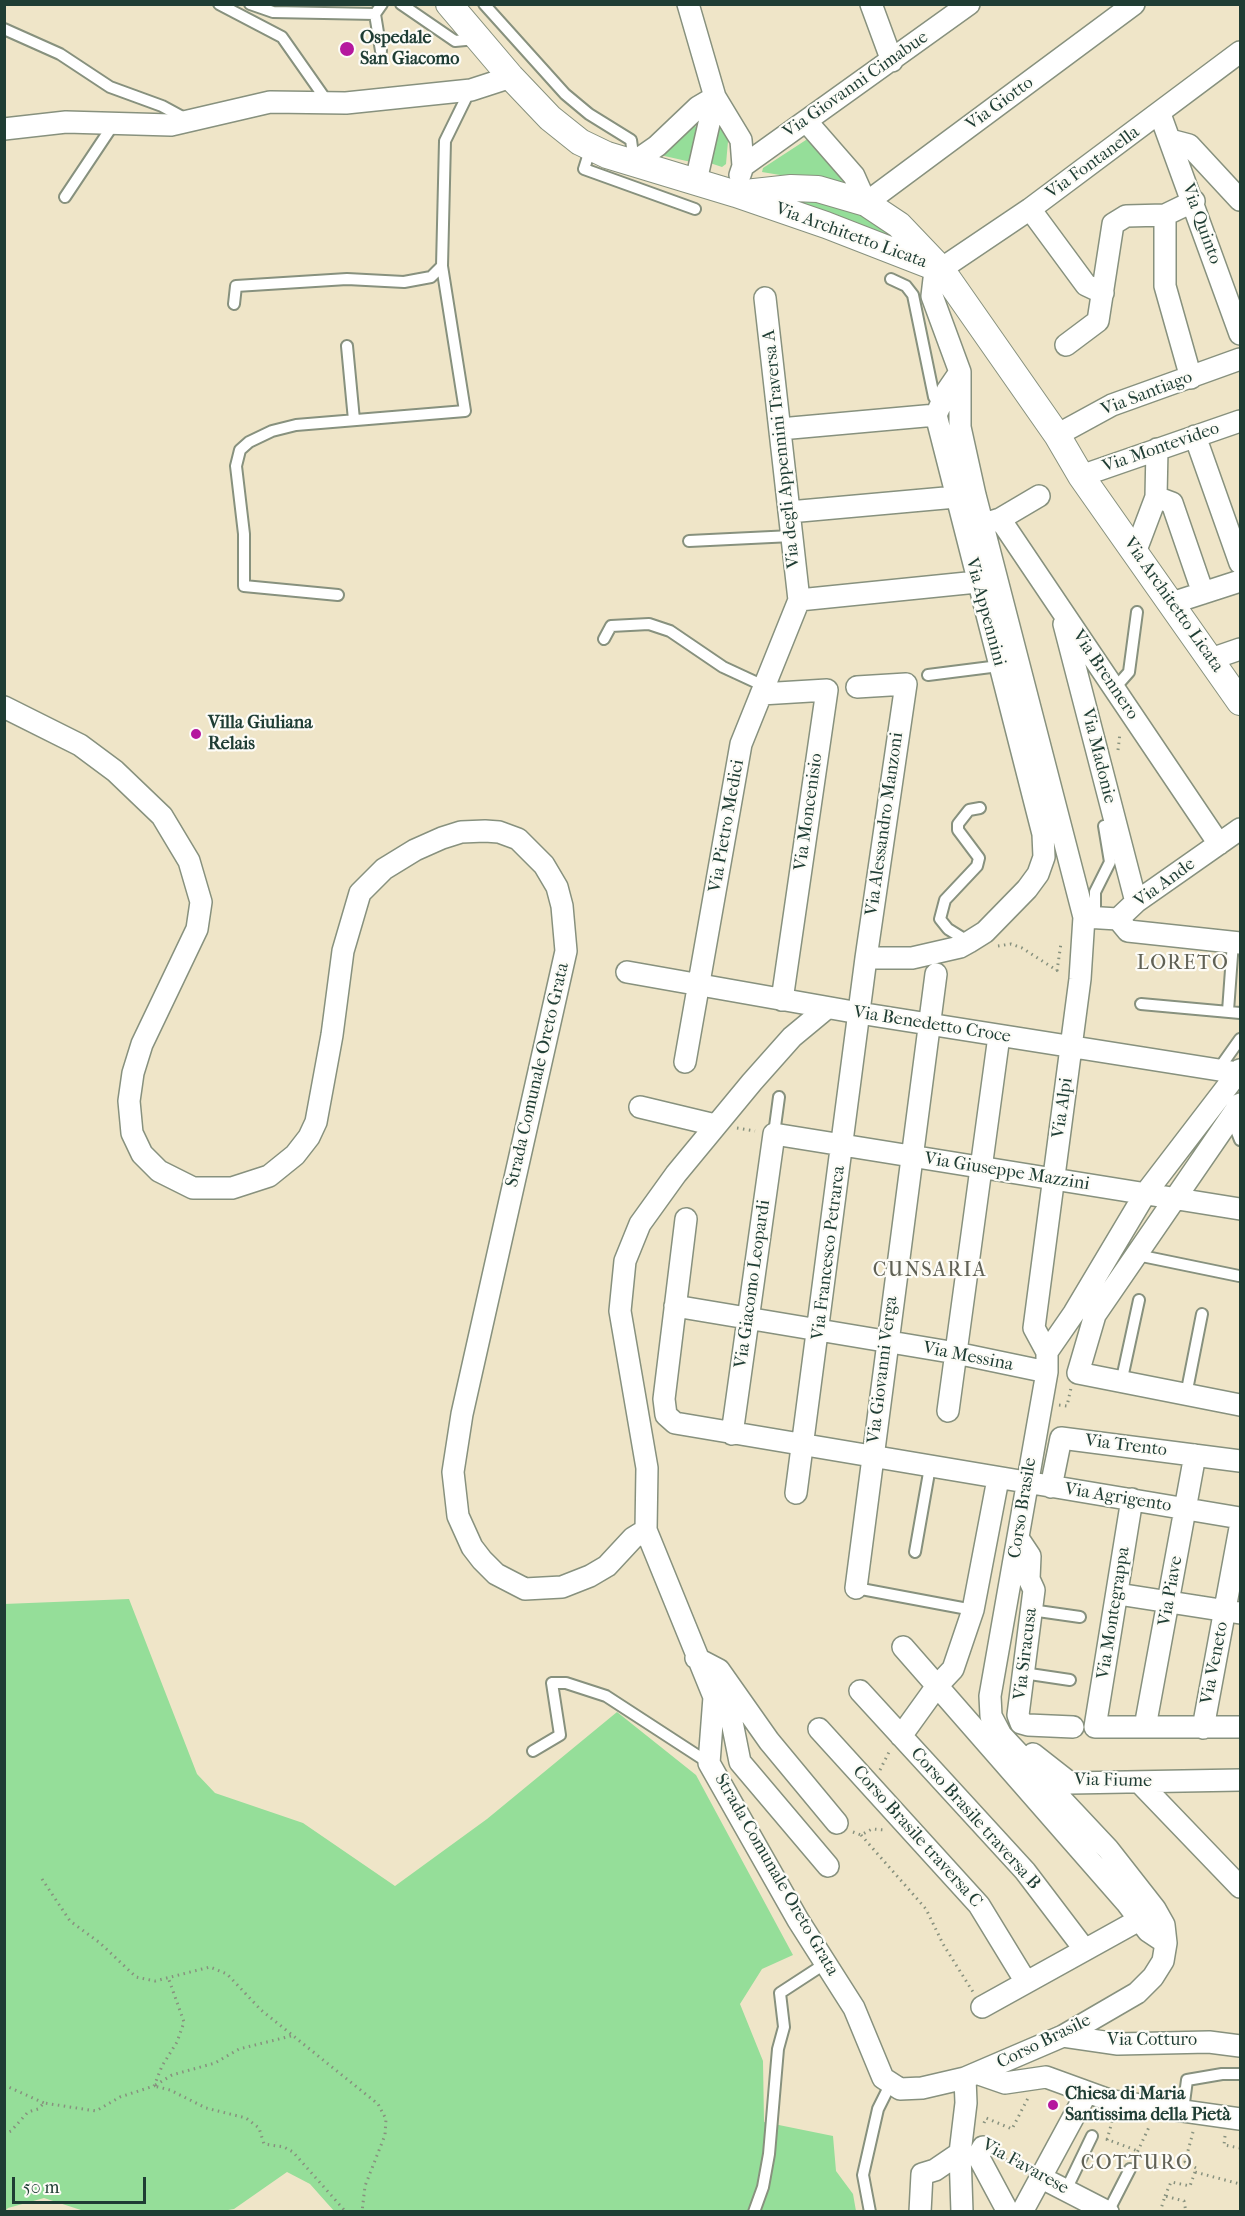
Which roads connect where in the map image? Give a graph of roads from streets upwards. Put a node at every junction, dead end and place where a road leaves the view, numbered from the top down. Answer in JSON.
{"nodes":[{"id":1,"x":448,"y":4,"type":"edge"},
{"id":2,"x":688,"y":4,"type":"edge"},
{"id":3,"x":871,"y":4,"type":"edge"},
{"id":4,"x":969,"y":4,"type":"edge"},
{"id":5,"x":1134,"y":4,"type":"edge"},
{"id":6,"x":1240,"y":52,"type":"edge"},
{"id":7,"x":892,"y":61,"type":"junction"},
{"id":8,"x":512,"y":77,"type":"junction"},
{"id":9,"x":715,"y":97,"type":"junction"},
{"id":10,"x":1160,"y":114,"type":"junction"},
{"id":11,"x":806,"y":121,"type":"junction"},
{"id":12,"x":4,"y":129,"type":"edge"},
{"id":13,"x":1170,"y":140,"type":"junction"},
{"id":14,"x":634,"y":162,"type":"junction"},
{"id":15,"x":743,"y":166,"type":"junction"},
{"id":16,"x":696,"y":181,"type":"junction"},
{"id":17,"x":736,"y":194,"type":"junction"},
{"id":18,"x":1240,"y":200,"type":"edge"},
{"id":19,"x":1194,"y":201,"type":"junction"},
{"id":20,"x":866,"y":203,"type":"junction"},
{"id":21,"x":1030,"y":209,"type":"junction"},
{"id":22,"x":1165,"y":215,"type":"junction"},
{"id":23,"x":941,"y":269,"type":"junction"},
{"id":24,"x":1103,"y":293,"type":"junction"},
{"id":25,"x":765,"y":297,"type":"dead end"},
{"id":26,"x":1240,"y":334,"type":"edge"},
{"id":27,"x":1066,"y":345,"type":"dead end"},
{"id":28,"x":1240,"y":358,"type":"edge"},
{"id":29,"x":960,"y":372,"type":"junction"},
{"id":30,"x":1191,"y":378,"type":"junction"},
{"id":31,"x":938,"y":411,"type":"junction"},
{"id":32,"x":1240,"y":421,"type":"edge"},
{"id":33,"x":780,"y":429,"type":"junction"},
{"id":34,"x":1057,"y":435,"type":"junction"},
{"id":35,"x":1195,"y":436,"type":"junction"},
{"id":36,"x":1157,"y":449,"type":"junction"},
{"id":37,"x":1081,"y":476,"type":"junction"},
{"id":38,"x":1039,"y":496,"type":"dead end"},
{"id":39,"x":956,"y":497,"type":"junction"},
{"id":40,"x":1155,"y":497,"type":"junction"},
{"id":41,"x":789,"y":512,"type":"junction"},
{"id":42,"x":992,"y":521,"type":"junction"},
{"id":43,"x":1136,"y":550,"type":"junction"},
{"id":44,"x":1240,"y":563,"type":"edge"},
{"id":45,"x":1240,"y":580,"type":"edge"},
{"id":46,"x":977,"y":582,"type":"junction"},
{"id":47,"x":1203,"y":593,"type":"junction"},
{"id":48,"x":799,"y":600,"type":"junction"},
{"id":49,"x":1172,"y":603,"type":"junction"},
{"id":50,"x":1060,"y":609,"type":"junction"},
{"id":51,"x":1240,"y":649,"type":"edge"},
{"id":52,"x":1211,"y":660,"type":"junction"},
{"id":53,"x":857,"y":687,"type":"dead end"},
{"id":54,"x":762,"y":690,"type":"junction"},
{"id":55,"x":1240,"y":702,"type":"edge"},
{"id":56,"x":4,"y":707,"type":"edge"},
{"id":57,"x":1240,"y":830,"type":"edge"},
{"id":58,"x":1219,"y":844,"type":"junction"},
{"id":59,"x":1068,"y":861,"type":"joint"},
{"id":60,"x":1136,"y":902,"type":"junction"},
{"id":61,"x":1090,"y":918,"type":"junction"},
{"id":62,"x":1118,"y":919,"type":"junction"},
{"id":63,"x":1237,"y":942,"type":"edge"},
{"id":64,"x":866,"y":958,"type":"junction"},
{"id":65,"x":627,"y":972,"type":"dead end"},
{"id":66,"x":936,"y":974,"type":"dead end"},
{"id":67,"x":700,"y":985,"type":"junction"},
{"id":68,"x":782,"y":1000,"type":"junction"},
{"id":69,"x":827,"y":1008,"type":"junction"},
{"id":70,"x":859,"y":1013,"type":"junction"},
{"id":71,"x":929,"y":1024,"type":"junction"},
{"id":72,"x":999,"y":1036,"type":"junction"},
{"id":73,"x":1070,"y":1048,"type":"junction"},
{"id":74,"x":685,"y":1062,"type":"dead end"},
{"id":75,"x":1232,"y":1071,"type":"edge"},
{"id":76,"x":640,"y":1107,"type":"dead end"},
{"id":77,"x":1236,"y":1111,"type":"edge"},
{"id":78,"x":715,"y":1125,"type":"junction"},
{"id":79,"x":774,"y":1134,"type":"joint"},
{"id":80,"x":843,"y":1145,"type":"junction"},
{"id":81,"x":911,"y":1156,"type":"junction"},
{"id":82,"x":981,"y":1167,"type":"junction"},
{"id":83,"x":1053,"y":1179,"type":"junction"},
{"id":84,"x":1145,"y":1194,"type":"junction"},
{"id":85,"x":1175,"y":1199,"type":"junction"},
{"id":86,"x":1240,"y":1209,"type":"edge"},
{"id":87,"x":686,"y":1219,"type":"dead end"},
{"id":88,"x":675,"y":1306,"type":"junction"},
{"id":89,"x":748,"y":1318,"type":"junction"},
{"id":90,"x":819,"y":1330,"type":"junction"},
{"id":91,"x":887,"y":1341,"type":"junction"},
{"id":92,"x":956,"y":1353,"type":"junction"},
{"id":93,"x":1047,"y":1362,"type":"junction"},
{"id":94,"x":1240,"y":1405,"type":"edge"},
{"id":95,"x":948,"y":1411,"type":"dead end"},
{"id":96,"x":732,"y":1434,"type":"junction"},
{"id":97,"x":803,"y":1446,"type":"junction"},
{"id":98,"x":1195,"y":1455,"type":"junction"},
{"id":99,"x":872,"y":1458,"type":"junction"},
{"id":100,"x":1240,"y":1461,"type":"edge"},
{"id":101,"x":998,"y":1479,"type":"junction"},
{"id":102,"x":1026,"y":1484,"type":"junction"},
{"id":103,"x":1051,"y":1487,"type":"junction"},
{"id":104,"x":796,"y":1493,"type":"dead end"},
{"id":105,"x":1132,"y":1499,"type":"junction"},
{"id":106,"x":1185,"y":1508,"type":"junction"},
{"id":107,"x":1240,"y":1518,"type":"edge"},
{"id":108,"x":1240,"y":1527,"type":"edge"},
{"id":109,"x":646,"y":1530,"type":"junction"},
{"id":110,"x":1018,"y":1538,"type":"junction"},
{"id":111,"x":856,"y":1588,"type":"road end"},
{"id":112,"x":1118,"y":1594,"type":"junction"},
{"id":113,"x":1170,"y":1602,"type":"junction"},
{"id":114,"x":1233,"y":1612,"type":"edge"},
{"id":115,"x":903,"y":1647,"type":"dead end"},
{"id":116,"x":696,"y":1658,"type":"junction"},
{"id":117,"x":937,"y":1686,"type":"junction"},
{"id":118,"x":860,"y":1691,"type":"dead end"},
{"id":119,"x":714,"y":1697,"type":"junction"},
{"id":120,"x":1073,"y":1727,"type":"dead end"},
{"id":121,"x":1145,"y":1727,"type":"junction"},
{"id":122,"x":1239,"y":1727,"type":"dead end"},
{"id":123,"x":1203,"y":1728,"type":"junction"},
{"id":124,"x":819,"y":1729,"type":"dead end"},
{"id":125,"x":1000,"y":1735,"type":"junction"},
{"id":126,"x":901,"y":1736,"type":"junction"},
{"id":127,"x":1240,"y":1780,"type":"edge"},
{"id":128,"x":1140,"y":1783,"type":"junction"},
{"id":129,"x":837,"y":1823,"type":"road end"},
{"id":130,"x":828,"y":1866,"type":"dead end"},
{"id":131,"x":1240,"y":1887,"type":"edge"},
{"id":132,"x":1139,"y":1920,"type":"junction"},
{"id":133,"x":1166,"y":1943,"type":"junction"},
{"id":134,"x":1085,"y":1950,"type":"junction"},
{"id":135,"x":1026,"y":1982,"type":"junction"},
{"id":136,"x":982,"y":2007,"type":"road end"},
{"id":137,"x":1063,"y":2036,"type":"junction"},
{"id":138,"x":1240,"y":2046,"type":"edge"},
{"id":139,"x":972,"y":2076,"type":"junction"},
{"id":140,"x":890,"y":2085,"type":"joint"},
{"id":141,"x":1087,"y":2092,"type":"junction"},
{"id":142,"x":1240,"y":2119,"type":"edge"},
{"id":143,"x":983,"y":2147,"type":"road end"},
{"id":144,"x":960,"y":2153,"type":"junction"},
{"id":145,"x":1040,"y":2176,"type":"junction"},
{"id":146,"x":920,"y":2211,"type":"edge"},
{"id":147,"x":962,"y":2211,"type":"edge"},
{"id":148,"x":1008,"y":2211,"type":"edge"},
{"id":149,"x":1022,"y":2211,"type":"edge"},
{"id":150,"x":1108,"y":2211,"type":"edge"}],
"edges":[{"from":1,"to":8,"type":"street","name":"Via Architetto Licata"},
{"from":2,"to":9,"type":"street"},
{"from":3,"to":7,"type":"street"},
{"from":4,"to":7,"type":"street","name":"Via Giovanni Cimabue"},
{"from":5,"to":20,"type":"street","name":"Via Giotto"},
{"from":6,"to":10,"type":"street","name":"Via Fontanella"},
{"from":7,"to":11,"type":"street","name":"Via Giovanni Cimabue"},
{"from":8,"to":12,"type":"street"},
{"from":8,"to":14,"type":"street","name":"Via Architetto Licata"},
{"from":9,"to":14,"type":"street"},
{"from":9,"to":15,"type":"street"},
{"from":9,"to":16,"type":"street"},
{"from":10,"to":13,"type":"street","name":"Via Quinto"},
{"from":10,"to":21,"type":"street","name":"Via Fontanella"},
{"from":11,"to":15,"type":"street","name":"Via Giovanni Cimabue"},
{"from":11,"to":20,"type":"street"},
{"from":13,"to":18,"type":"street"},
{"from":13,"to":19,"type":"street","name":"Via Quinto"},
{"from":14,"to":16,"type":"street","name":"Via Architetto Licata"},
{"from":15,"to":17,"type":"street"},
{"from":16,"to":17,"type":"street","name":"Via Architetto Licata"},
{"from":17,"to":20,"type":"street"},
{"from":17,"to":23,"type":"street","name":"Via Architetto Licata"},
{"from":19,"to":22,"type":"street"},
{"from":19,"to":26,"type":"street","name":"Via Quinto"},
{"from":20,"to":23,"type":"street"},
{"from":21,"to":23,"type":"street","name":"Via Fontanella"},
{"from":21,"to":24,"type":"street"},
{"from":22,"to":24,"type":"street"},
{"from":22,"to":30,"type":"street"},
{"from":23,"to":29,"type":"street","name":"Via Appennini"},
{"from":23,"to":34,"type":"street","name":"Via Architetto Licata"},
{"from":24,"to":27,"type":"street"},
{"from":25,"to":33,"type":"street","name":"Via degli Appennini Traversa A"},
{"from":28,"to":30,"type":"street","name":"Via Santiago"},
{"from":29,"to":31,"type":"street"},
{"from":29,"to":42,"type":"street","name":"Via Appennini"},
{"from":30,"to":34,"type":"street","name":"Via Santiago"},
{"from":31,"to":33,"type":"street"},
{"from":31,"to":39,"type":"street","name":"Via Appennini"},
{"from":32,"to":35,"type":"street","name":"Via Montevideo"},
{"from":33,"to":41,"type":"street","name":"Via degli Appennini Traversa A"},
{"from":34,"to":37,"type":"street","name":"Via Architetto Licata"},
{"from":35,"to":36,"type":"street","name":"Via Montevideo"},
{"from":35,"to":44,"type":"street"},
{"from":36,"to":37,"type":"street","name":"Via Montevideo"},
{"from":36,"to":40,"type":"street"},
{"from":37,"to":43,"type":"street","name":"Via Architetto Licata"},
{"from":38,"to":42,"type":"street"},
{"from":39,"to":41,"type":"street"},
{"from":39,"to":46,"type":"street","name":"Via Appennini"},
{"from":40,"to":43,"type":"street"},
{"from":40,"to":47,"type":"street"},
{"from":41,"to":48,"type":"street","name":"Via degli Appennini Traversa A"},
{"from":42,"to":50,"type":"street","name":"Via Brennero"},
{"from":42,"to":59,"type":"street","name":"Via Appennini"},
{"from":43,"to":49,"type":"street","name":"Via Architetto Licata"},
{"from":45,"to":47,"type":"street"},
{"from":46,"to":48,"type":"street"},
{"from":46,"to":64,"type":"street","name":"Via Appennini"},
{"from":47,"to":49,"type":"street"},
{"from":48,"to":54,"type":"street","name":"Via Pietro Medici"},
{"from":49,"to":52,"type":"street","name":"Via Architetto Licata"},
{"from":50,"to":58,"type":"street","name":"Via Brennero"},
{"from":50,"to":60,"type":"street","name":"Via Madonie"},
{"from":51,"to":52,"type":"street"},
{"from":52,"to":55,"type":"street","name":"Via Architetto Licata"},
{"from":53,"to":64,"type":"street","name":"Via Alessandro Manzoni"},
{"from":54,"to":67,"type":"street","name":"Via Pietro Medici"},
{"from":54,"to":68,"type":"street","name":"Via Moncenisio"},
{"from":56,"to":109,"type":"street","name":"Strada Comunale Oreto Grata"},
{"from":57,"to":58,"type":"street","name":"Via Ande"},
{"from":58,"to":60,"type":"street","name":"Via Ande"},
{"from":59,"to":61,"type":"street","name":"Via Alpi"},
{"from":60,"to":62,"type":"street","name":"Via Ande"},
{"from":61,"to":62,"type":"street","name":"Via Ande"},
{"from":61,"to":73,"type":"street","name":"Via Alpi"},
{"from":62,"to":63,"type":"street"},
{"from":64,"to":70,"type":"street","name":"Via Alessandro Manzoni"},
{"from":65,"to":67,"type":"street","name":"Via Benedetto Croce"},
{"from":66,"to":71,"type":"street","name":"Via Giovanni Verga"},
{"from":67,"to":68,"type":"street","name":"Via Benedetto Croce"},
{"from":67,"to":74,"type":"street","name":"Via Pietro Medici"},
{"from":68,"to":69,"type":"street","name":"Via Benedetto Croce"},
{"from":69,"to":70,"type":"street","name":"Via Benedetto Croce"},
{"from":69,"to":78,"type":"street"},
{"from":70,"to":71,"type":"street","name":"Via Benedetto Croce"},
{"from":70,"to":80,"type":"street","name":"Via Francesco Petrarca"},
{"from":71,"to":72,"type":"street","name":"Via Benedetto Croce"},
{"from":71,"to":81,"type":"street","name":"Via Giovanni Verga"},
{"from":72,"to":73,"type":"street","name":"Via Benedetto Croce"},
{"from":72,"to":82,"type":"street"},
{"from":73,"to":75,"type":"street","name":"Via Benedetto Croce"},
{"from":73,"to":83,"type":"street","name":"Via Alpi"},
{"from":75,"to":84,"type":"street","name":"Corso Brasile"},
{"from":76,"to":78,"type":"street"},
{"from":77,"to":85,"type":"street"},
{"from":78,"to":109,"type":"street"},
{"from":79,"to":80,"type":"street","name":"Via Giuseppe Mazzini"},
{"from":79,"to":89,"type":"street","name":"Via Giacomo Leopardi"},
{"from":80,"to":81,"type":"street","name":"Via Giuseppe Mazzini"},
{"from":80,"to":90,"type":"street","name":"Via Francesco Petrarca"},
{"from":81,"to":82,"type":"street","name":"Via Giuseppe Mazzini"},
{"from":81,"to":91,"type":"street","name":"Via Giovanni Verga"},
{"from":82,"to":83,"type":"street","name":"Via Giuseppe Mazzini"},
{"from":82,"to":92,"type":"street"},
{"from":83,"to":84,"type":"street","name":"Via Giuseppe Mazzini"},
{"from":83,"to":93,"type":"street","name":"Via Alpi"},
{"from":84,"to":85,"type":"street","name":"Via Giuseppe Mazzini"},
{"from":84,"to":93,"type":"street","name":"Corso Brasile"},
{"from":85,"to":86,"type":"street","name":"Via Giuseppe Mazzini"},
{"from":85,"to":94,"type":"street"},
{"from":87,"to":88,"type":"street"},
{"from":88,"to":89,"type":"street","name":"Via Messina"},
{"from":88,"to":96,"type":"street","name":"Via Agrigento"},
{"from":89,"to":90,"type":"street","name":"Via Messina"},
{"from":89,"to":96,"type":"street","name":"Via Giacomo Leopardi"},
{"from":90,"to":91,"type":"street","name":"Via Messina"},
{"from":90,"to":97,"type":"street","name":"Via Francesco Petrarca"},
{"from":91,"to":92,"type":"street","name":"Via Messina"},
{"from":91,"to":99,"type":"street","name":"Via Giovanni Verga"},
{"from":92,"to":93,"type":"street","name":"Via Messina"},
{"from":92,"to":95,"type":"street"},
{"from":93,"to":102,"type":"street","name":"Corso Brasile"},
{"from":96,"to":97,"type":"street","name":"Via Agrigento"},
{"from":97,"to":99,"type":"street","name":"Via Agrigento"},
{"from":97,"to":104,"type":"street","name":"Via Francesco Petrarca"},
{"from":98,"to":100,"type":"street","name":"Via Trento"},
{"from":98,"to":103,"type":"street","name":"Via Trento"},
{"from":98,"to":106,"type":"street","name":"Via Piave"},
{"from":99,"to":101,"type":"street","name":"Via Agrigento"},
{"from":99,"to":111,"type":"street","name":"Via Giovanni Verga"},
{"from":101,"to":102,"type":"street","name":"Via Agrigento"},
{"from":101,"to":117,"type":"street"},
{"from":102,"to":103,"type":"street","name":"Via Agrigento"},
{"from":102,"to":110,"type":"street","name":"Corso Brasile"},
{"from":103,"to":105,"type":"street","name":"Via Agrigento"},
{"from":105,"to":106,"type":"street","name":"Via Agrigento"},
{"from":105,"to":112,"type":"street","name":"Via Montegrappa"},
{"from":106,"to":107,"type":"street","name":"Via Agrigento"},
{"from":106,"to":113,"type":"street","name":"Via Piave"},
{"from":108,"to":114,"type":"street","name":"Via Veneto"},
{"from":109,"to":116,"type":"street","name":"Strada Comunale Oreto Grata"},
{"from":110,"to":120,"type":"street","name":"Via Siracusa"},
{"from":110,"to":125,"type":"street","name":"Corso Brasile"},
{"from":112,"to":113,"type":"street"},
{"from":112,"to":121,"type":"street","name":"Via Montegrappa"},
{"from":113,"to":114,"type":"street"},
{"from":113,"to":121,"type":"street","name":"Via Piave"},
{"from":114,"to":123,"type":"street","name":"Via Veneto"},
{"from":115,"to":117,"type":"street"},
{"from":116,"to":119,"type":"street","name":"Strada Comunale Oreto Grata"},
{"from":116,"to":129,"type":"street"},
{"from":117,"to":126,"type":"street"},
{"from":117,"to":132,"type":"street"},
{"from":118,"to":126,"type":"street","name":"Corso Brasile traversa B"},
{"from":119,"to":130,"type":"street"},
{"from":119,"to":140,"type":"street","name":"Strada Comunale Oreto Grata"},
{"from":121,"to":123,"type":"street"},
{"from":122,"to":123,"type":"street"},
{"from":124,"to":135,"type":"street","name":"Corso Brasile traversa C"},
{"from":125,"to":128,"type":"street","name":"Via Fiume"},
{"from":125,"to":133,"type":"street","name":"Corso Brasile"},
{"from":126,"to":134,"type":"street","name":"Corso Brasile traversa B"},
{"from":127,"to":128,"type":"street","name":"Via Fiume"},
{"from":128,"to":131,"type":"street"},
{"from":132,"to":133,"type":"street"},
{"from":132,"to":134,"type":"street"},
{"from":133,"to":137,"type":"street","name":"Corso Brasile"},
{"from":134,"to":135,"type":"street"},
{"from":135,"to":136,"type":"street"},
{"from":137,"to":138,"type":"street","name":"Via Cotturo"},
{"from":137,"to":139,"type":"street","name":"Corso Brasile"},
{"from":139,"to":140,"type":"street","name":"Corso Brasile"},
{"from":139,"to":141,"type":"street"},
{"from":139,"to":144,"type":"street"},
{"from":141,"to":142,"type":"street"},
{"from":141,"to":145,"type":"street"},
{"from":143,"to":148,"type":"street"},
{"from":144,"to":146,"type":"street"},
{"from":144,"to":147,"type":"street"},
{"from":145,"to":149,"type":"street"},
{"from":145,"to":150,"type":"street","name":"Via Favarese"}]}
